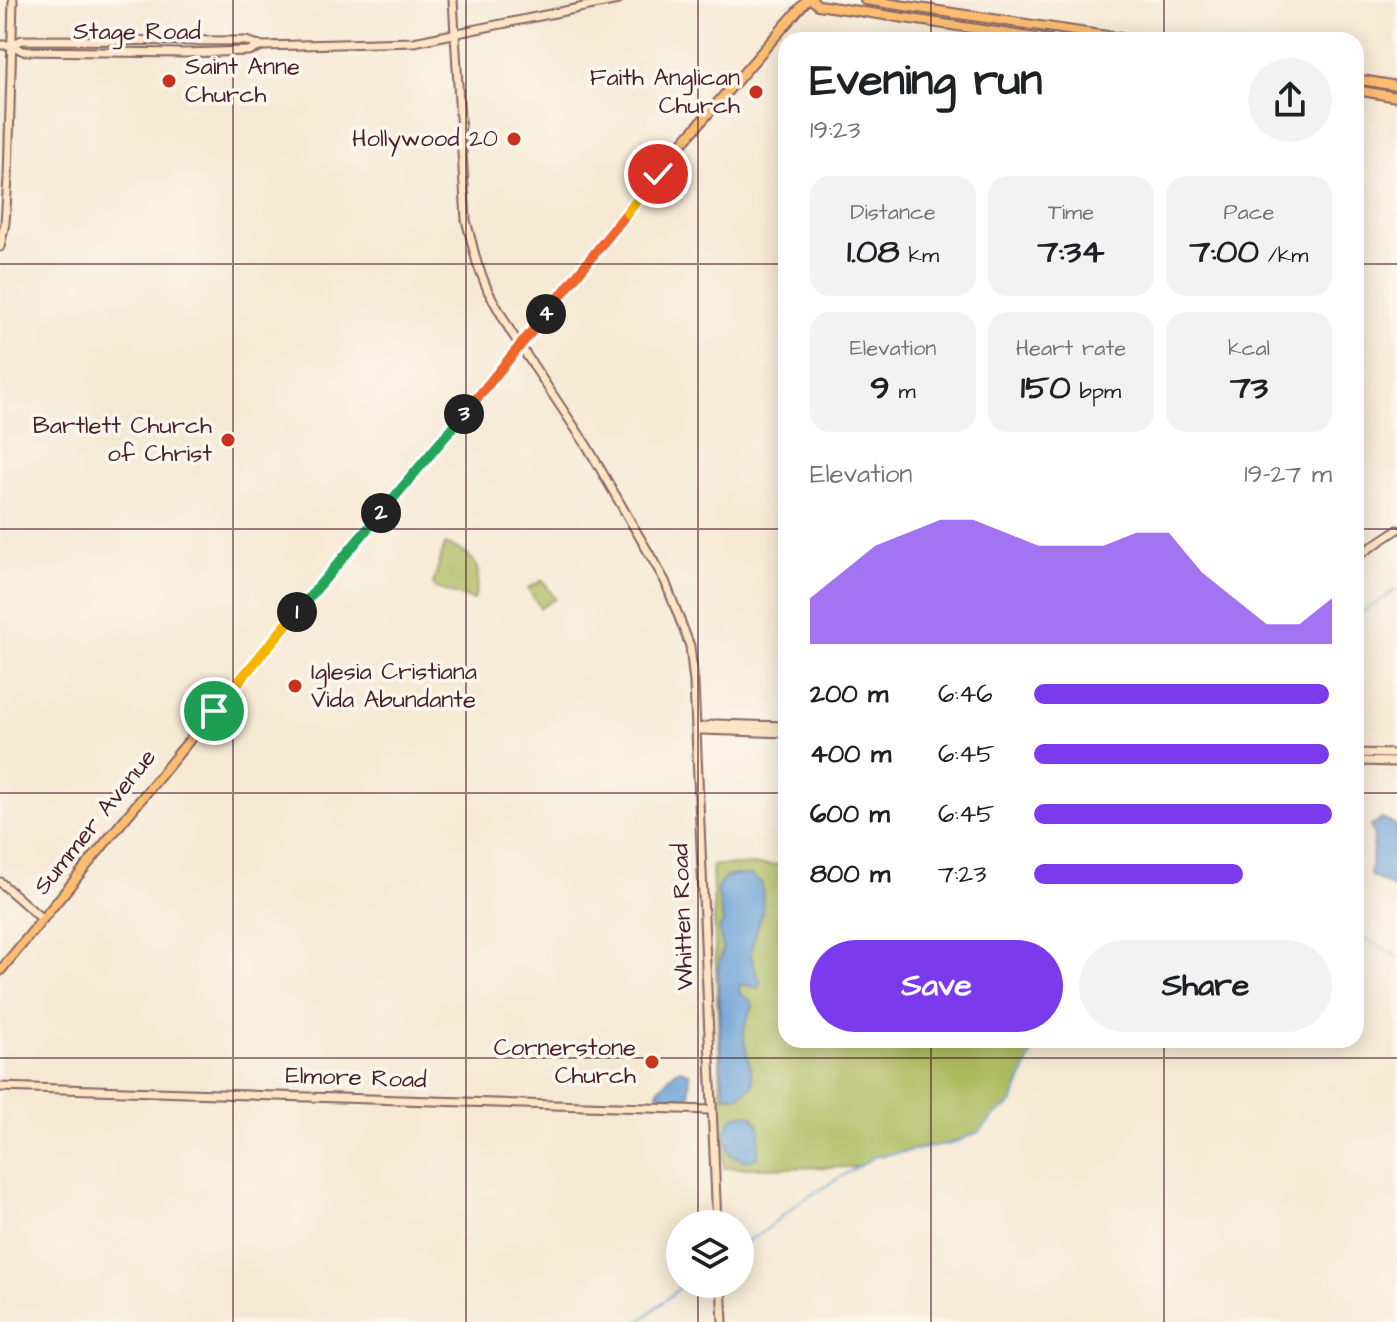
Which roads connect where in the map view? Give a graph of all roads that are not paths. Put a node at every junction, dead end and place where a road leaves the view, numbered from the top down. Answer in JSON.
{"nodes":[{"id":1,"x":13,"y":0,"type":"edge"},
{"id":2,"x":453,"y":0,"type":"edge"},
{"id":3,"x":618,"y":0,"type":"edge"},
{"id":4,"x":810,"y":0,"type":"edge"},
{"id":5,"x":865,"y":0,"type":"edge"},
{"id":6,"x":935,"y":9,"type":"junction"},
{"id":7,"x":910,"y":18,"type":"junction"},
{"id":8,"x":782,"y":32,"type":"edge"},
{"id":9,"x":999,"y":32,"type":"edge"},
{"id":10,"x":1083,"y":32,"type":"edge"},
{"id":11,"x":455,"y":35,"type":"junction"},
{"id":12,"x":778,"y":36,"type":"edge"},
{"id":13,"x":103,"y":41,"type":"junction"},
{"id":14,"x":0,"y":45,"type":"edge"},
{"id":15,"x":12,"y":45,"type":"junction"},
{"id":16,"x":261,"y":46,"type":"junction"},
{"id":17,"x":103,"y":52,"type":"junction"},
{"id":18,"x":1364,"y":80,"type":"edge"},
{"id":19,"x":1397,"y":86,"type":"edge"},
{"id":20,"x":1364,"y":91,"type":"edge"},
{"id":21,"x":1397,"y":97,"type":"edge"},
{"id":22,"x":0,"y":247,"type":"edge"},
{"id":23,"x":521,"y":345,"type":"junction"},
{"id":24,"x":1397,"y":530,"type":"edge"},
{"id":25,"x":1364,"y":552,"type":"edge"},
{"id":26,"x":778,"y":726,"type":"edge"},
{"id":27,"x":696,"y":729,"type":"junction"},
{"id":28,"x":778,"y":733,"type":"edge"},
{"id":29,"x":1364,"y":753,"type":"edge"},
{"id":30,"x":1397,"y":754,"type":"edge"},
{"id":31,"x":1364,"y":761,"type":"edge"},
{"id":32,"x":1397,"y":762,"type":"edge"},
{"id":33,"x":0,"y":882,"type":"edge"},
{"id":34,"x":42,"y":919,"type":"junction"},
{"id":35,"x":0,"y":971,"type":"edge"},
{"id":36,"x":0,"y":1087,"type":"edge"},
{"id":37,"x":710,"y":1110,"type":"junction"},
{"id":38,"x":716,"y":1210,"type":"edge"},
{"id":39,"x":722,"y":1298,"type":"edge"},
{"id":40,"x":723,"y":1322,"type":"edge"}],
"edges":[{"from":1,"to":15,"type":"main road"},
{"from":2,"to":11,"type":"main road","name":"Whitten Road"},
{"from":3,"to":11,"type":"main road","name":"Stage Road"},
{"from":4,"to":7,"type":"main road"},
{"from":4,"to":8,"type":"main road","name":"Summer Avenue"},
{"from":5,"to":6,"type":"main road"},
{"from":6,"to":7,"type":"main road"},
{"from":6,"to":10,"type":"main road"},
{"from":7,"to":9,"type":"main road"},
{"from":11,"to":16,"type":"main road","name":"Stage Road"},
{"from":11,"to":23,"type":"main road","name":"Whitten Road"},
{"from":12,"to":23,"type":"main road","name":"Summer Avenue"},
{"from":13,"to":15,"type":"main road","name":"Stage Road"},
{"from":13,"to":16,"type":"main road","name":"Stage Road"},
{"from":13,"to":17,"type":"main road"},
{"from":14,"to":15,"type":"main road","name":"Stage Road"},
{"from":15,"to":17,"type":"main road","name":"Stage Road"},
{"from":15,"to":22,"type":"main road"},
{"from":16,"to":17,"type":"main road","name":"Stage Road"},
{"from":18,"to":19,"type":"main road"},
{"from":20,"to":21,"type":"main road"},
{"from":23,"to":27,"type":"main road","name":"Whitten Road"},
{"from":23,"to":34,"type":"main road","name":"Summer Avenue"},
{"from":24,"to":25,"type":"main road"},
{"from":26,"to":27,"type":"main road"},
{"from":27,"to":28,"type":"main road"},
{"from":27,"to":37,"type":"main road","name":"Whitten Road"},
{"from":29,"to":30,"type":"main road"},
{"from":31,"to":32,"type":"main road"},
{"from":33,"to":34,"type":"main road"},
{"from":34,"to":35,"type":"main road","name":"Summer Avenue"},
{"from":36,"to":37,"type":"main road","name":"Elmore Road"},
{"from":37,"to":38,"type":"main road","name":"Whitten Road"},
{"from":39,"to":40,"type":"main road"}]}
